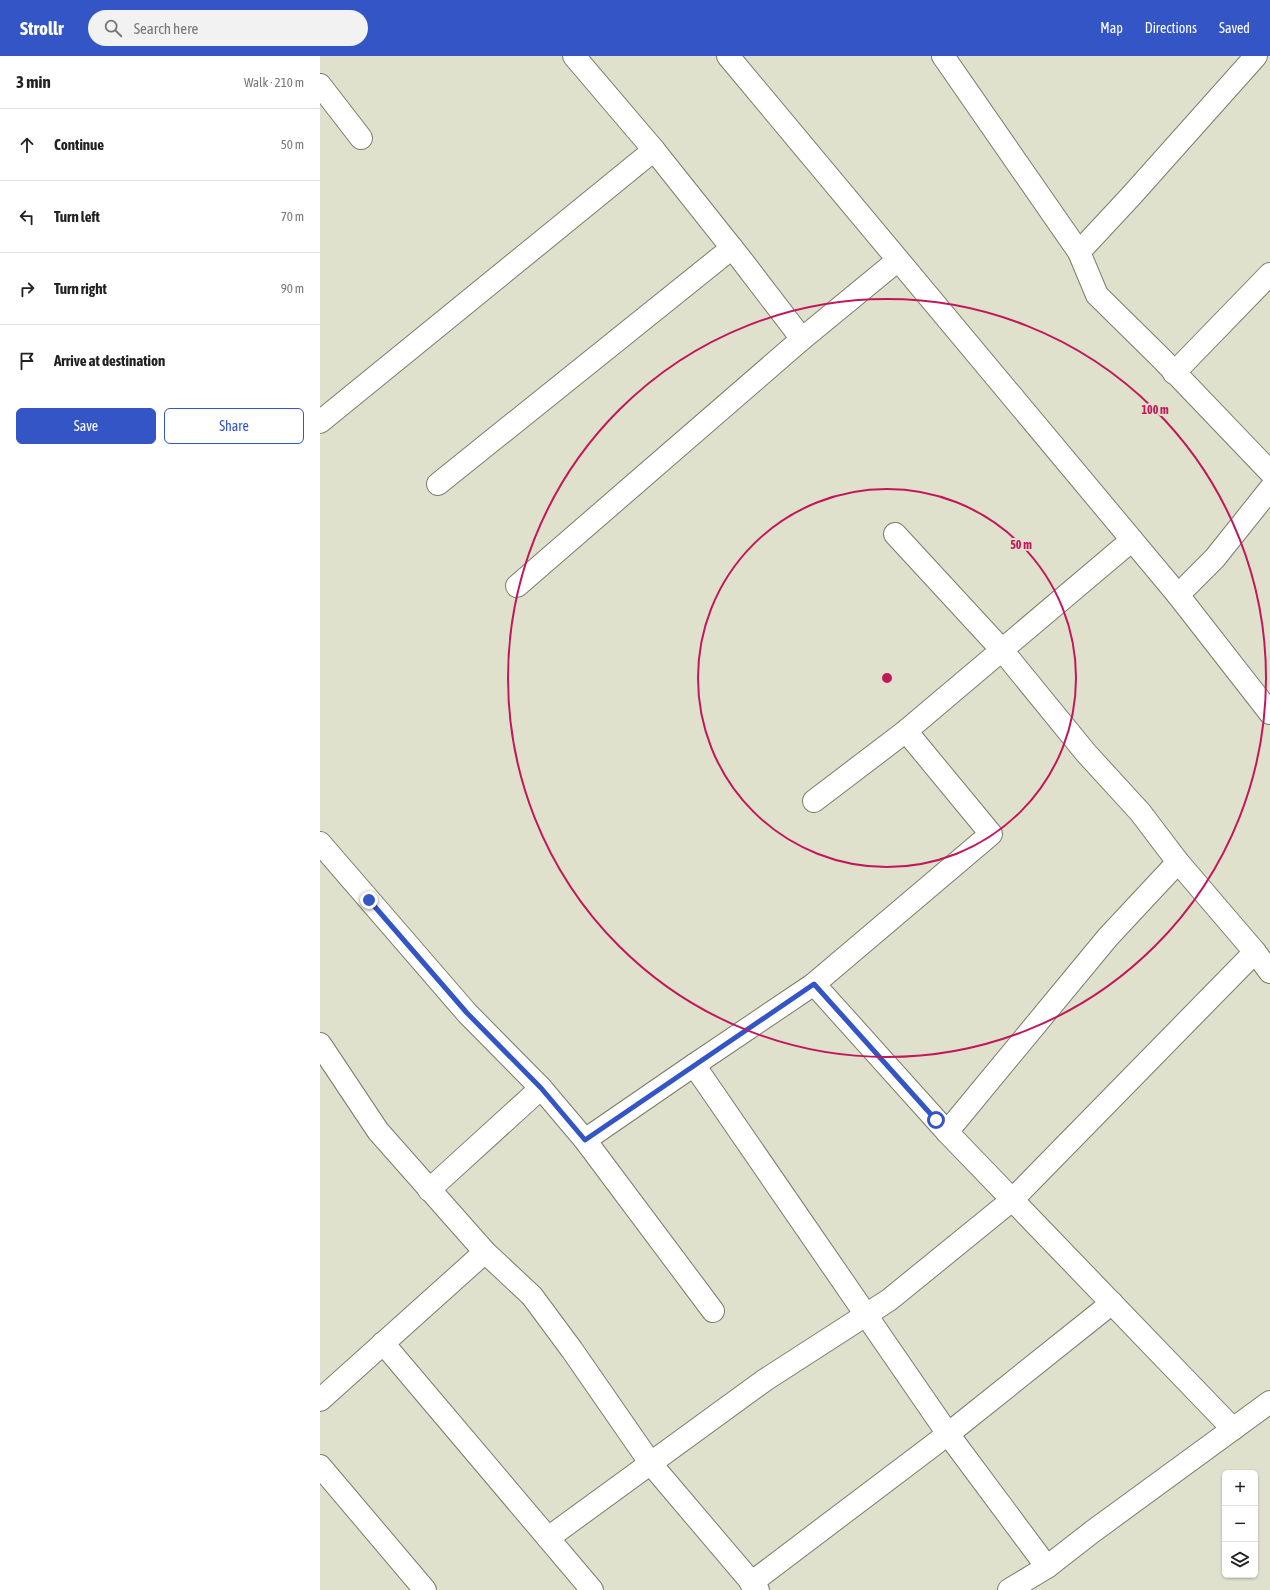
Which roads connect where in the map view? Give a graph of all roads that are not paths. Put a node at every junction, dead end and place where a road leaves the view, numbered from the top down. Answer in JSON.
{"nodes":[{"id":1,"x":574,"y":56,"type":"edge"},
{"id":2,"x":728,"y":56,"type":"edge"},
{"id":3,"x":943,"y":56,"type":"edge"},
{"id":4,"x":1256,"y":56,"type":"edge"},
{"id":5,"x":320,"y":85,"type":"edge"},
{"id":6,"x":361,"y":138,"type":"dead end"},
{"id":7,"x":654,"y":150,"type":"junction"},
{"id":8,"x":732,"y":248,"type":"junction"},
{"id":9,"x":1080,"y":252,"type":"junction"},
{"id":10,"x":898,"y":260,"type":"junction"},
{"id":11,"x":1270,"y":274,"type":"edge"},
{"id":12,"x":802,"y":338,"type":"junction"},
{"id":13,"x":1174,"y":373,"type":"junction"},
{"id":14,"x":324,"y":412,"type":"edge"},
{"id":15,"x":1270,"y":472,"type":"edge"},
{"id":16,"x":438,"y":484,"type":"dead end"},
{"id":17,"x":1270,"y":489,"type":"edge"},
{"id":18,"x":896,"y":534,"type":"dead end"},
{"id":19,"x":1132,"y":540,"type":"junction"},
{"id":20,"x":517,"y":586,"type":"dead end"},
{"id":21,"x":1178,"y":595,"type":"junction"},
{"id":22,"x":1002,"y":650,"type":"junction"},
{"id":23,"x":1268,"y":707,"type":"edge"},
{"id":24,"x":906,"y":730,"type":"junction"},
{"id":25,"x":814,"y":801,"type":"dead end"},
{"id":26,"x":320,"y":843,"type":"edge"},
{"id":27,"x":1178,"y":862,"type":"junction"},
{"id":28,"x":1256,"y":952,"type":"junction"},
{"id":29,"x":1270,"y":972,"type":"edge"},
{"id":30,"x":814,"y":984,"type":"junction"},
{"id":31,"x":320,"y":1044,"type":"edge"},
{"id":32,"x":694,"y":1065,"type":"junction"},
{"id":33,"x":541,"y":1088,"type":"junction"},
{"id":34,"x":947,"y":1132,"type":"junction"},
{"id":35,"x":585,"y":1140,"type":"junction"},
{"id":36,"x":430,"y":1190,"type":"junction"},
{"id":37,"x":1012,"y":1200,"type":"junction"},
{"id":38,"x":485,"y":1252,"type":"junction"},
{"id":39,"x":1112,"y":1303,"type":"junction"},
{"id":40,"x":713,"y":1311,"type":"dead end"},
{"id":41,"x":868,"y":1315,"type":"junction"},
{"id":42,"x":383,"y":1343,"type":"junction"},
{"id":43,"x":320,"y":1400,"type":"edge"},
{"id":44,"x":1270,"y":1402,"type":"edge"},
{"id":45,"x":1234,"y":1429,"type":"junction"},
{"id":46,"x":948,"y":1434,"type":"junction"},
{"id":47,"x":651,"y":1464,"type":"junction"},
{"id":48,"x":320,"y":1466,"type":"edge"},
{"id":49,"x":548,"y":1538,"type":"junction"},
{"id":50,"x":1047,"y":1567,"type":"junction"},
{"id":51,"x":754,"y":1586,"type":"edge"},
{"id":52,"x":425,"y":1590,"type":"edge"},
{"id":53,"x":592,"y":1590,"type":"edge"},
{"id":54,"x":1009,"y":1590,"type":"edge"}],
"edges":[{"from":1,"to":7,"type":"street"},
{"from":2,"to":10,"type":"street"},
{"from":3,"to":9,"type":"street"},
{"from":4,"to":9,"type":"street"},
{"from":5,"to":6,"type":"street"},
{"from":7,"to":8,"type":"street"},
{"from":7,"to":14,"type":"street"},
{"from":8,"to":12,"type":"street"},
{"from":8,"to":16,"type":"street"},
{"from":9,"to":13,"type":"street"},
{"from":10,"to":12,"type":"street"},
{"from":10,"to":19,"type":"street"},
{"from":11,"to":13,"type":"street"},
{"from":12,"to":20,"type":"street"},
{"from":13,"to":15,"type":"street"},
{"from":17,"to":21,"type":"street"},
{"from":18,"to":22,"type":"street"},
{"from":19,"to":21,"type":"street"},
{"from":19,"to":22,"type":"street"},
{"from":21,"to":23,"type":"street"},
{"from":22,"to":24,"type":"street"},
{"from":22,"to":27,"type":"street"},
{"from":24,"to":25,"type":"street"},
{"from":24,"to":30,"type":"street"},
{"from":26,"to":33,"type":"street"},
{"from":27,"to":28,"type":"street"},
{"from":27,"to":34,"type":"street"},
{"from":28,"to":29,"type":"street"},
{"from":28,"to":37,"type":"street"},
{"from":30,"to":32,"type":"street"},
{"from":30,"to":34,"type":"street"},
{"from":31,"to":36,"type":"street"},
{"from":32,"to":35,"type":"street"},
{"from":32,"to":41,"type":"street"},
{"from":33,"to":35,"type":"street"},
{"from":33,"to":36,"type":"street"},
{"from":34,"to":37,"type":"street"},
{"from":35,"to":40,"type":"street"},
{"from":36,"to":38,"type":"street"},
{"from":37,"to":39,"type":"street"},
{"from":37,"to":41,"type":"street"},
{"from":38,"to":42,"type":"street"},
{"from":38,"to":47,"type":"street"},
{"from":39,"to":45,"type":"street"},
{"from":39,"to":46,"type":"street"},
{"from":41,"to":46,"type":"street"},
{"from":41,"to":47,"type":"street"},
{"from":42,"to":43,"type":"street"},
{"from":42,"to":49,"type":"street"},
{"from":44,"to":45,"type":"street"},
{"from":45,"to":50,"type":"street"},
{"from":46,"to":50,"type":"street"},
{"from":46,"to":51,"type":"street"},
{"from":47,"to":49,"type":"street"},
{"from":47,"to":51,"type":"street"},
{"from":48,"to":52,"type":"street"},
{"from":49,"to":53,"type":"street"},
{"from":50,"to":54,"type":"street"}]}
